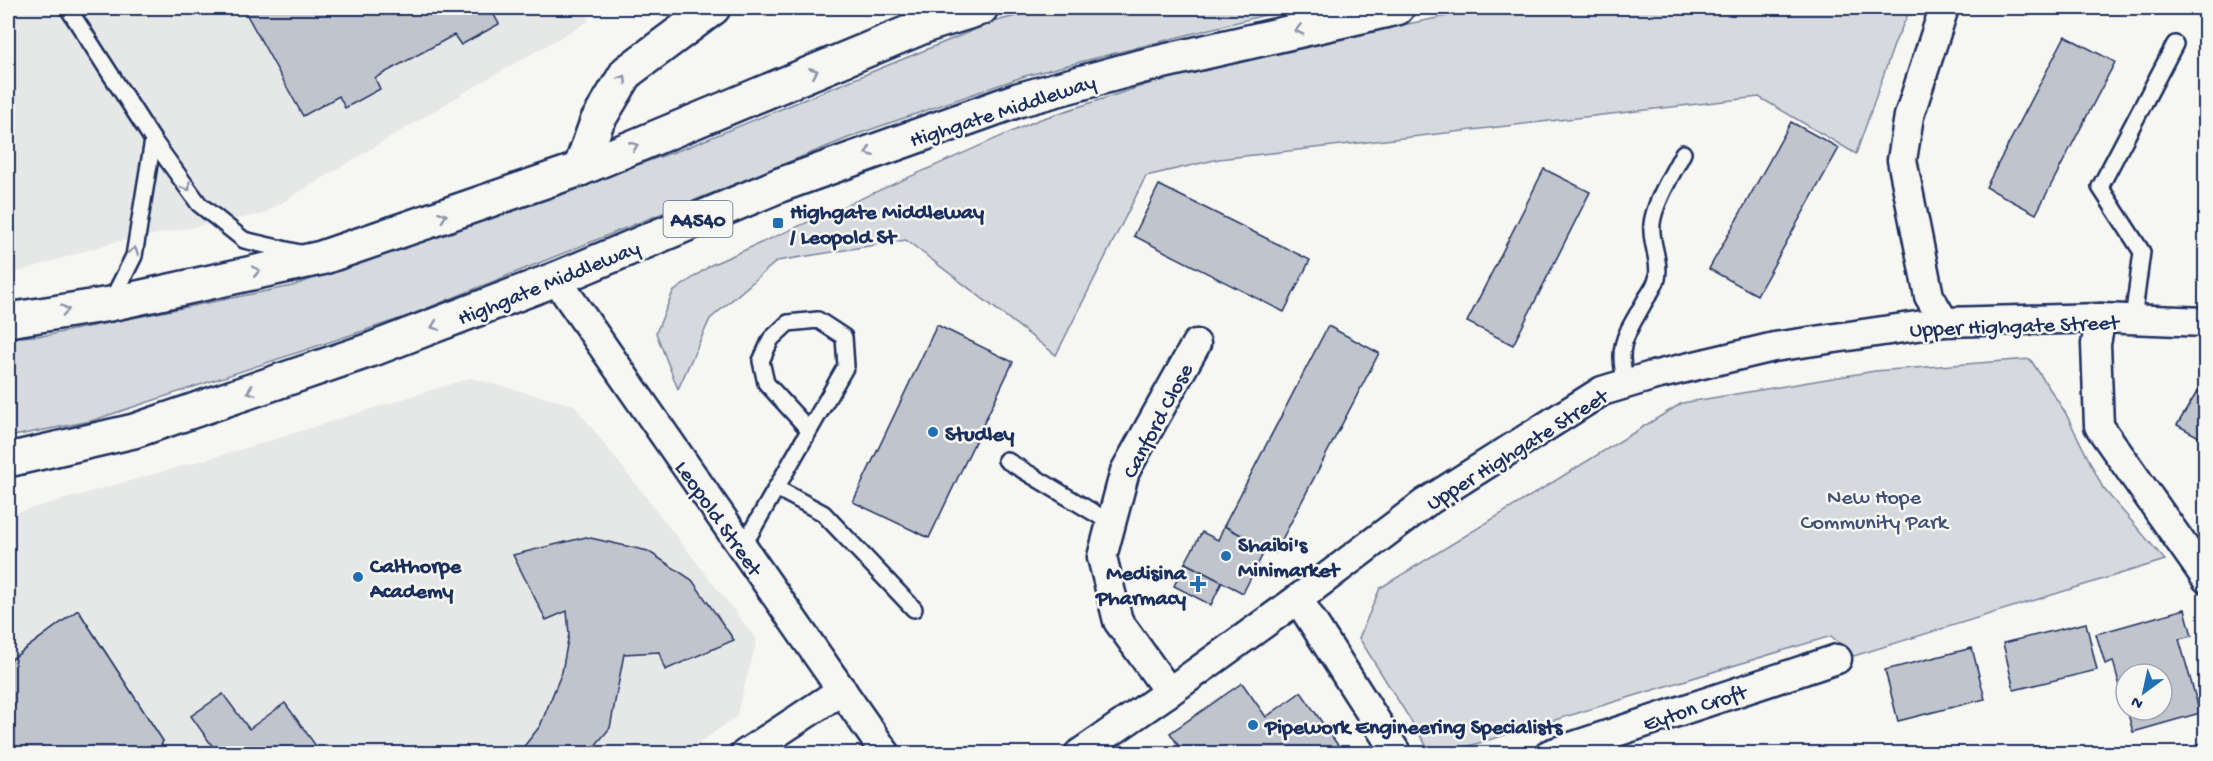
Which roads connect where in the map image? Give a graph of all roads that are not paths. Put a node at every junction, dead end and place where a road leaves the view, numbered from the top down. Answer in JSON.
{"nodes":[{"id":1,"x":68,"y":8,"type":"edge"},
{"id":2,"x":713,"y":8,"type":"edge"},
{"id":3,"x":981,"y":8,"type":"edge"},
{"id":4,"x":1397,"y":8,"type":"edge"},
{"id":5,"x":1944,"y":8,"type":"edge"},
{"id":6,"x":2175,"y":44,"type":"dead end"},
{"id":7,"x":153,"y":140,"type":"junction"},
{"id":8,"x":1683,"y":153,"type":"dead end"},
{"id":9,"x":580,"y":169,"type":"junction"},
{"id":10,"x":321,"y":258,"type":"junction"},
{"id":11,"x":556,"y":279,"type":"junction"},
{"id":12,"x":110,"y":303,"type":"junction"},
{"id":13,"x":2101,"y":318,"type":"junction"},
{"id":14,"x":2133,"y":319,"type":"junction"},
{"id":15,"x":8,"y":320,"type":"edge"},
{"id":16,"x":1944,"y":322,"type":"junction"},
{"id":17,"x":2205,"y":322,"type":"edge"},
{"id":18,"x":1196,"y":344,"type":"dead end"},
{"id":19,"x":1627,"y":384,"type":"junction"},
{"id":20,"x":809,"y":430,"type":"junction"},
{"id":21,"x":8,"y":460,"type":"edge"},
{"id":22,"x":1006,"y":460,"type":"dead end"},
{"id":23,"x":776,"y":488,"type":"junction"},
{"id":24,"x":1111,"y":523,"type":"junction"},
{"id":25,"x":742,"y":548,"type":"junction"},
{"id":26,"x":2205,"y":578,"type":"edge"},
{"id":27,"x":1298,"y":599,"type":"junction"},
{"id":28,"x":914,"y":609,"type":"dead end"},
{"id":29,"x":1837,"y":659,"type":"dead end"},
{"id":30,"x":842,"y":690,"type":"junction"},
{"id":31,"x":1169,"y":692,"type":"junction"},
{"id":32,"x":745,"y":753,"type":"edge"},
{"id":33,"x":886,"y":753,"type":"edge"},
{"id":34,"x":1079,"y":753,"type":"edge"},
{"id":35,"x":1396,"y":753,"type":"edge"},
{"id":36,"x":1550,"y":753,"type":"edge"}],
"edges":[{"from":1,"to":7,"type":"lane"},
{"from":9,"to":2,"type":"main road","one_way":true},
{"from":9,"to":3,"type":"main road","one_way":true},
{"from":4,"to":11,"type":"main road","name":"Highgate Middleway","number":"A4540","one_way":true},
{"from":5,"to":16,"type":"street"},
{"from":6,"to":14,"type":"lane"},
{"from":7,"to":10,"type":"lane","one_way":true},
{"from":12,"to":7,"type":"lane","one_way":true},
{"from":8,"to":19,"type":"lane"},
{"from":10,"to":9,"type":"main road","one_way":true},
{"from":12,"to":10,"type":"main road","one_way":true},
{"from":11,"to":21,"type":"main road","name":"Highgate Middleway","number":"A4540","one_way":true},
{"from":11,"to":25,"type":"street","name":"Leopold Street"},
{"from":15,"to":12,"type":"main road","one_way":true},
{"from":13,"to":14,"type":"street","name":"Upper Highgate Street"},
{"from":13,"to":16,"type":"street","name":"Upper Highgate Street"},
{"from":13,"to":26,"type":"street"},
{"from":14,"to":17,"type":"street","name":"Upper Highgate Street"},
{"from":16,"to":19,"type":"street","name":"Upper Highgate Street"},
{"from":18,"to":24,"type":"street","name":"Canford Close"},
{"from":19,"to":27,"type":"street","name":"Upper Highgate Street"},
{"from":20,"to":20,"type":"lane"},
{"from":20,"to":23,"type":"lane"},
{"from":22,"to":24,"type":"lane"},
{"from":23,"to":25,"type":"lane"},
{"from":23,"to":28,"type":"lane"},
{"from":24,"to":31,"type":"street","name":"Canford Close"},
{"from":25,"to":30,"type":"street","name":"Leopold Street"},
{"from":27,"to":31,"type":"street","name":"Upper Highgate Street"},
{"from":27,"to":35,"type":"street"},
{"from":29,"to":36,"type":"street","name":"Eyton Croft"},
{"from":30,"to":32,"type":"street"},
{"from":30,"to":33,"type":"street","name":"Leopold Street"},
{"from":31,"to":34,"type":"street","name":"Upper Highgate Street"}]}
